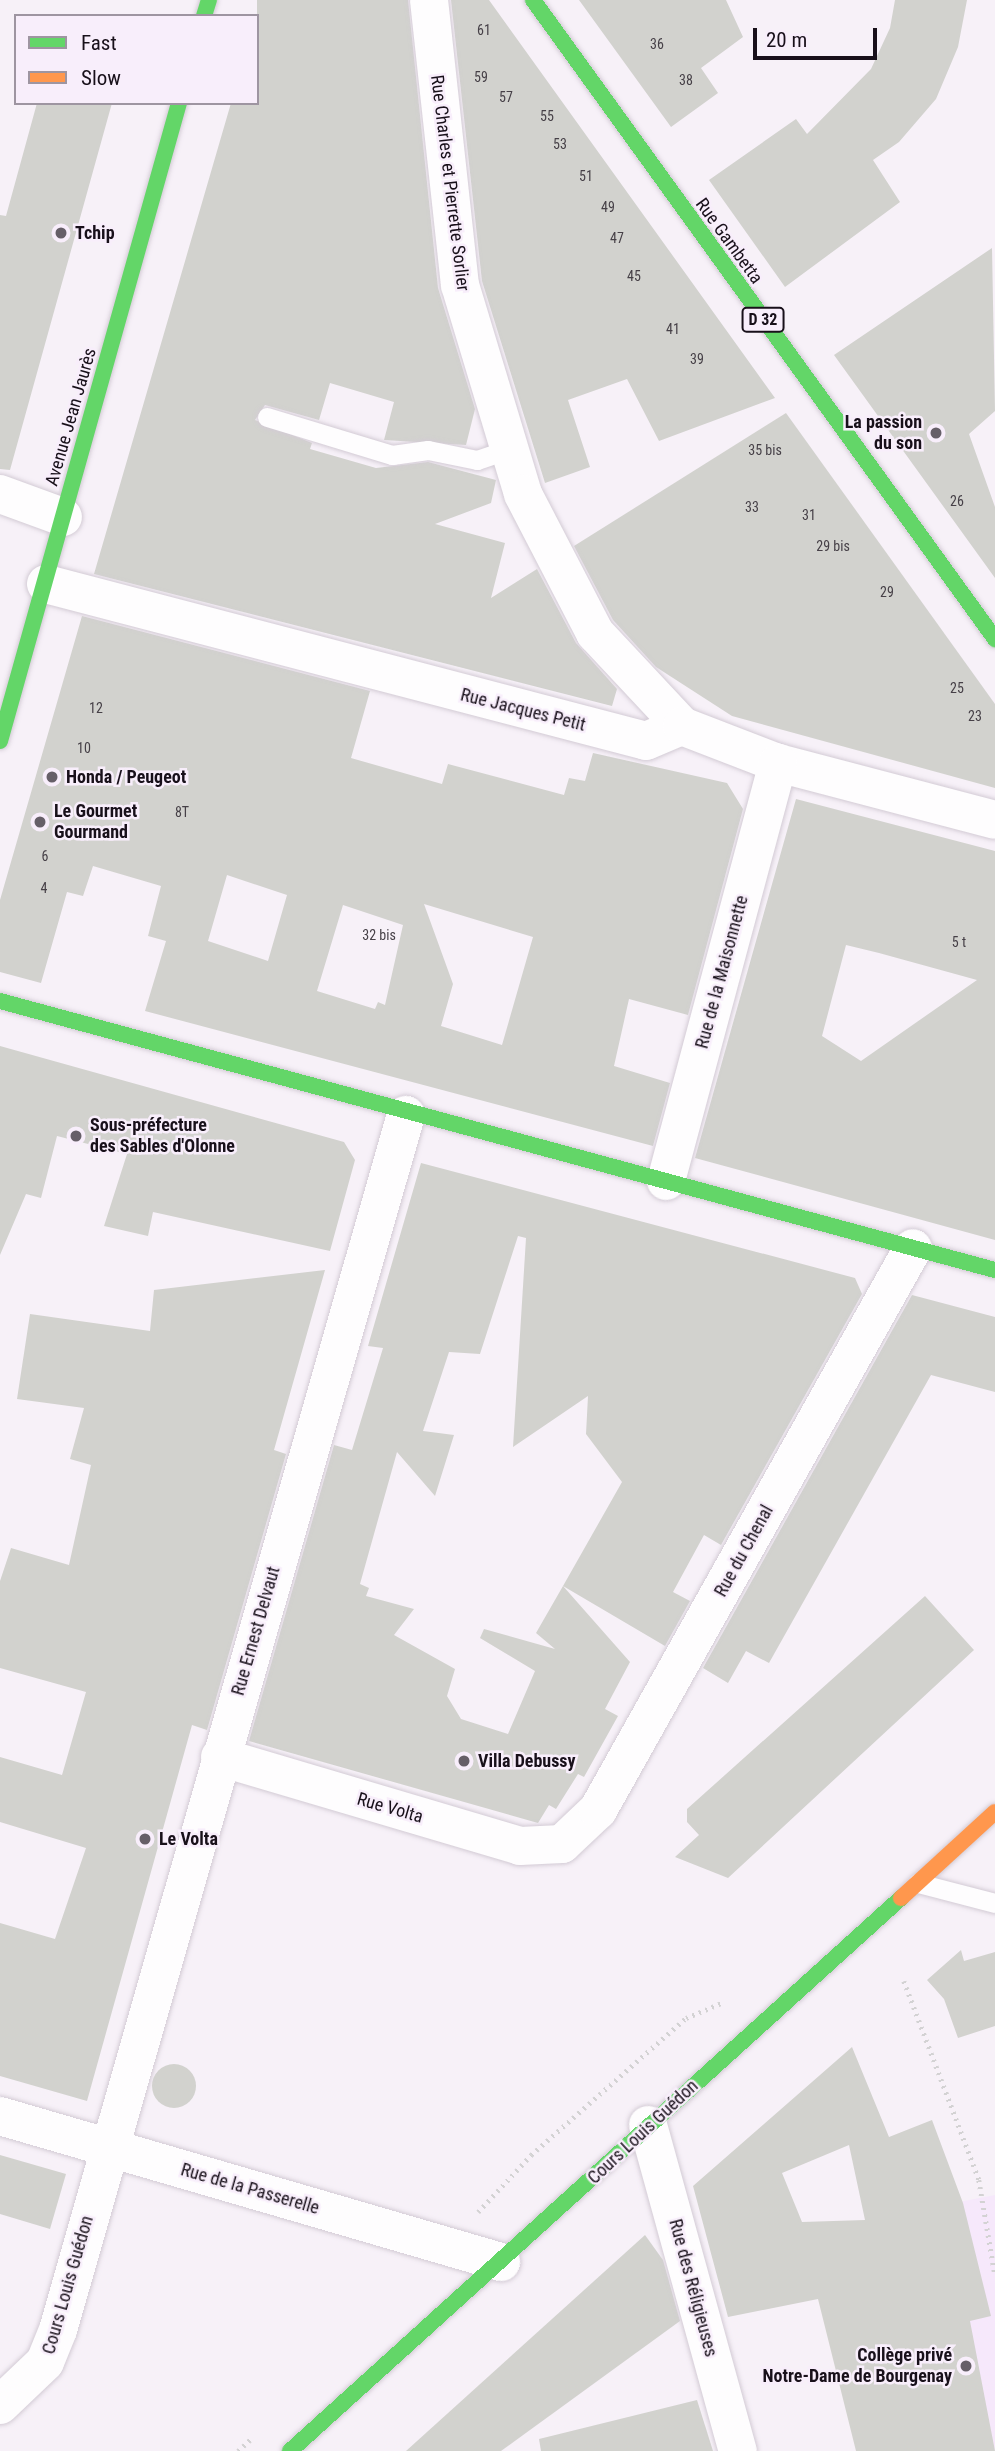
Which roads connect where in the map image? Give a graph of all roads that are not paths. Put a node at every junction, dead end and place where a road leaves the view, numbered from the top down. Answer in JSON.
{"nodes":[{"id":1,"x":429,"y":0,"type":"edge"},
{"id":2,"x":533,"y":0,"type":"edge"},
{"id":3,"x":178,"y":105,"type":"edge"},
{"id":4,"x":267,"y":417,"type":"dead end"},
{"id":5,"x":509,"y":449,"type":"junction"},
{"id":6,"x":0,"y":494,"type":"edge"},
{"id":7,"x":63,"y":517,"type":"junction"},
{"id":8,"x":46,"y":584,"type":"junction"},
{"id":9,"x":995,"y":639,"type":"edge"},
{"id":10,"x":682,"y":726,"type":"junction"},
{"id":11,"x":0,"y":741,"type":"edge"},
{"id":12,"x":778,"y":763,"type":"junction"},
{"id":13,"x":995,"y":820,"type":"edge"},
{"id":14,"x":0,"y":1001,"type":"edge"},
{"id":15,"x":406,"y":1115,"type":"junction"},
{"id":16,"x":666,"y":1181,"type":"junction"},
{"id":17,"x":913,"y":1248,"type":"junction"},
{"id":18,"x":995,"y":1270,"type":"edge"},
{"id":19,"x":220,"y":1757,"type":"junction"},
{"id":20,"x":995,"y":1812,"type":"edge"},
{"id":21,"x":562,"y":1844,"type":"joint"},
{"id":22,"x":918,"y":1883,"type":"junction"},
{"id":23,"x":995,"y":1903,"type":"edge"},
{"id":24,"x":0,"y":2116,"type":"edge"},
{"id":25,"x":648,"y":2125,"type":"junction"},
{"id":26,"x":108,"y":2147,"type":"junction"},
{"id":27,"x":501,"y":2262,"type":"junction"},
{"id":28,"x":0,"y":2404,"type":"edge"},
{"id":29,"x":290,"y":2451,"type":"edge"},
{"id":30,"x":738,"y":2451,"type":"edge"}],
"edges":[{"from":1,"to":5,"type":"street","name":"Rue Charles et Pierrette Sorlier"},
{"from":2,"to":9,"type":"main road","name":"Rue Gambetta","number":"D 32"},
{"from":3,"to":7,"type":"main road","name":"Avenue Jean Jaurès"},
{"from":4,"to":5,"type":"lane"},
{"from":5,"to":10,"type":"street","name":"Rue Charles et Pierrette Sorlier"},
{"from":6,"to":7,"type":"street"},
{"from":7,"to":8,"type":"main road","name":"Avenue Jean Jaurès"},
{"from":8,"to":10,"type":"street","name":"Rue Jacques Petit"},
{"from":8,"to":11,"type":"main road","name":"Avenue Jean Jaurès"},
{"from":10,"to":12,"type":"street"},
{"from":12,"to":13,"type":"street"},
{"from":12,"to":16,"type":"street","name":"Rue de la Maisonnette"},
{"from":14,"to":15,"type":"main road"},
{"from":15,"to":16,"type":"main road"},
{"from":15,"to":19,"type":"street","name":"Rue Ernest Delvaut"},
{"from":16,"to":17,"type":"main road"},
{"from":17,"to":18,"type":"main road"},
{"from":17,"to":21,"type":"street","name":"Rue du Chenal"},
{"from":19,"to":21,"type":"street","name":"Rue Volta"},
{"from":19,"to":26,"type":"street","name":"Rue Ernest Delvaut"},
{"from":20,"to":22,"type":"main road","name":"Cours Louis Guédon"},
{"from":22,"to":23,"type":"lane"},
{"from":22,"to":25,"type":"main road","name":"Cours Louis Guédon"},
{"from":24,"to":26,"type":"street","name":"Rue de la Passerelle"},
{"from":25,"to":27,"type":"main road","name":"Cours Louis Guédon"},
{"from":25,"to":30,"type":"street","name":"Rue des Réligieuses"},
{"from":26,"to":27,"type":"street","name":"Rue de la Passerelle"},
{"from":26,"to":28,"type":"street","name":"Cours Louis Guédon"},
{"from":27,"to":29,"type":"main road","name":"Cours Louis Guédon"}]}
